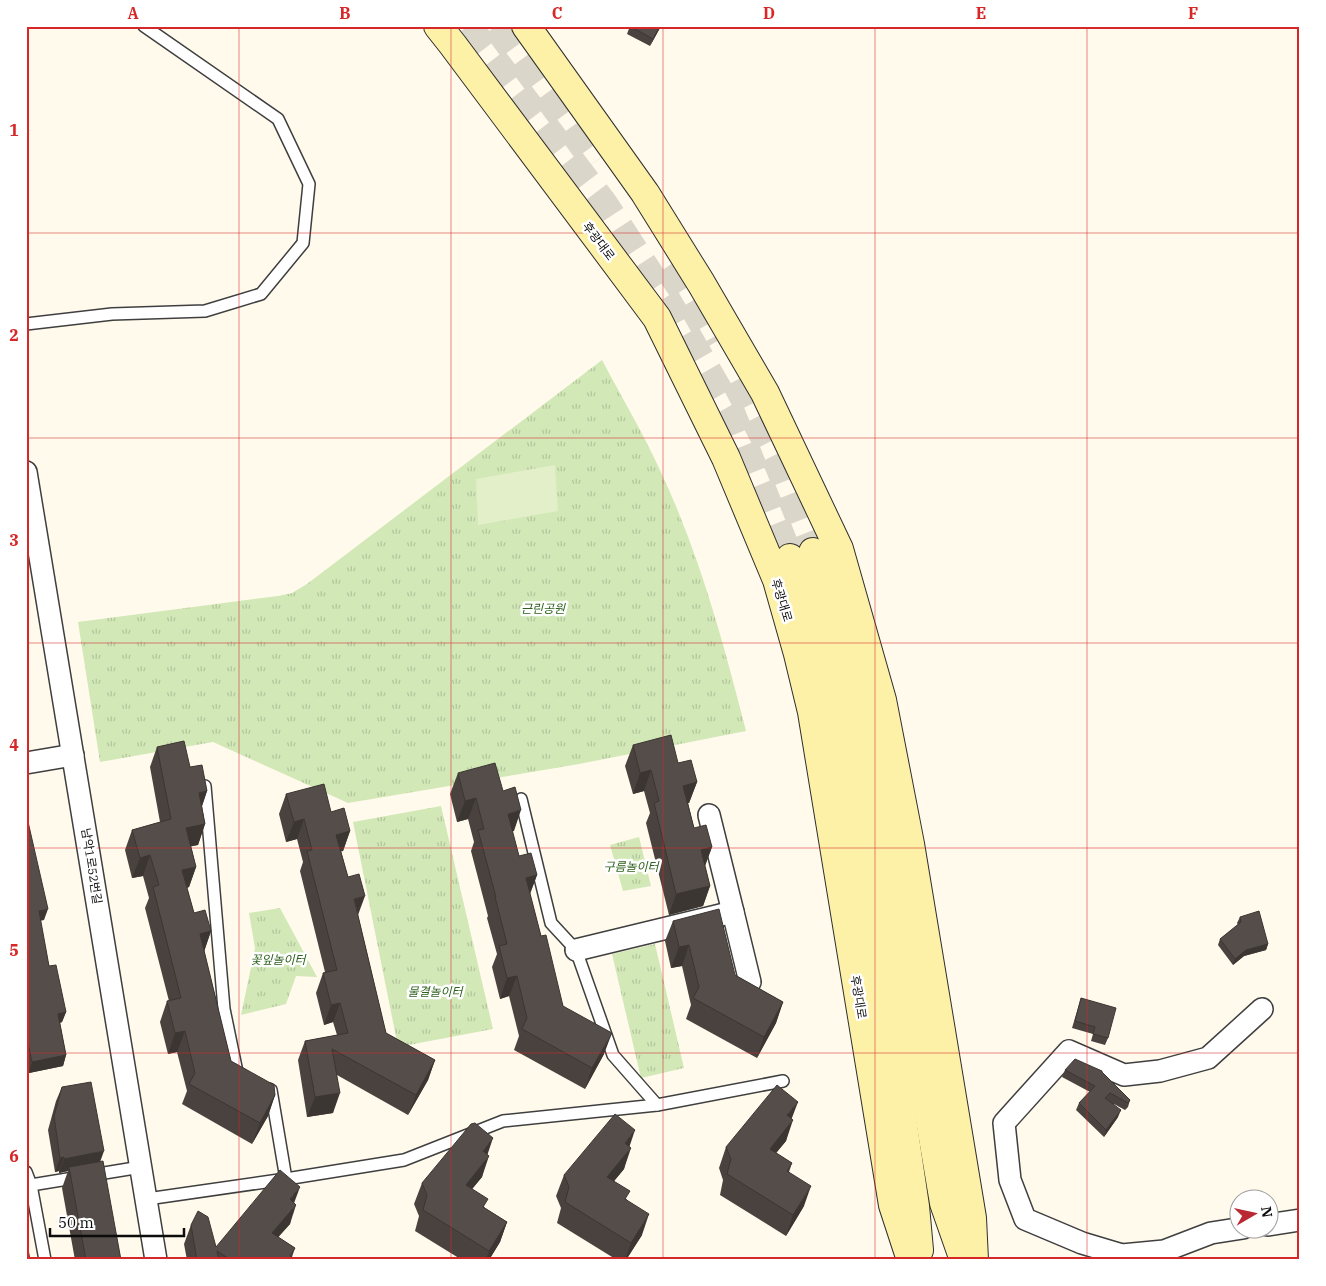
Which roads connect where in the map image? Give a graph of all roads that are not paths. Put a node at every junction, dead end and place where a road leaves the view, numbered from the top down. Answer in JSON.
{"nodes":[{"id":1,"x":144,"y":26,"type":"edge"},
{"id":2,"x":438,"y":26,"type":"edge"},
{"id":3,"x":526,"y":26,"type":"edge"},
{"id":4,"x":26,"y":324,"type":"edge"},
{"id":5,"x":26,"y":472,"type":"edge"},
{"id":6,"x":73,"y":755,"type":"junction"},
{"id":7,"x":26,"y":762,"type":"edge"},
{"id":8,"x":205,"y":786,"type":"edge"},
{"id":9,"x":521,"y":799,"type":"dead end"},
{"id":10,"x":709,"y":815,"type":"dead end"},
{"id":11,"x":733,"y":912,"type":"junction"},
{"id":12,"x":576,"y":950,"type":"junction"},
{"id":13,"x":750,"y":982,"type":"edge"},
{"id":14,"x":1262,"y":1008,"type":"dead end"},
{"id":15,"x":783,"y":1081,"type":"dead end"},
{"id":16,"x":658,"y":1105,"type":"junction"},
{"id":17,"x":142,"y":1167,"type":"junction"},
{"id":18,"x":26,"y":1172,"type":"edge"},
{"id":19,"x":286,"y":1179,"type":"junction"},
{"id":20,"x":31,"y":1185,"type":"junction"},
{"id":21,"x":147,"y":1199,"type":"junction"},
{"id":22,"x":893,"y":1205,"type":"junction"},
{"id":23,"x":1300,"y":1220,"type":"edge"},
{"id":24,"x":1278,"y":1223,"type":"edge"},
{"id":25,"x":1228,"y":1230,"type":"edge"},
{"id":26,"x":45,"y":1260,"type":"edge"},
{"id":27,"x":156,"y":1260,"type":"edge"},
{"id":28,"x":890,"y":1260,"type":"edge"},
{"id":29,"x":911,"y":1260,"type":"edge"},
{"id":30,"x":920,"y":1260,"type":"edge"},
{"id":31,"x":964,"y":1260,"type":"edge"},
{"id":32,"x":974,"y":1260,"type":"edge"}],
"edges":[{"from":1,"to":4,"type":"lane"},
{"from":2,"to":22,"type":"street","name":"후광대로"},
{"from":3,"to":32,"type":"street"},
{"from":5,"to":6,"type":"street","name":"남악1로52번길"},
{"from":6,"to":7,"type":"street"},
{"from":6,"to":17,"type":"street","name":"남악1로52번길"},
{"from":8,"to":19,"type":"lane"},
{"from":9,"to":12,"type":"lane"},
{"from":10,"to":11,"type":"street"},
{"from":11,"to":12,"type":"street"},
{"from":11,"to":13,"type":"street"},
{"from":12,"to":16,"type":"lane"},
{"from":14,"to":25,"type":"street"},
{"from":15,"to":16,"type":"lane"},
{"from":16,"to":19,"type":"lane"},
{"from":17,"to":20,"type":"lane"},
{"from":17,"to":21,"type":"street","name":"남악1로52번길"},
{"from":18,"to":20,"type":"lane"},
{"from":19,"to":21,"type":"lane"},
{"from":20,"to":26,"type":"lane"},
{"from":21,"to":27,"type":"street","name":"남악1로52번길"},
{"from":22,"to":28,"type":"street"},
{"from":22,"to":29,"type":"street","name":"후광대로"},
{"from":23,"to":24,"type":"street"},
{"from":30,"to":31,"type":"street","name":"후광대로"}]}
